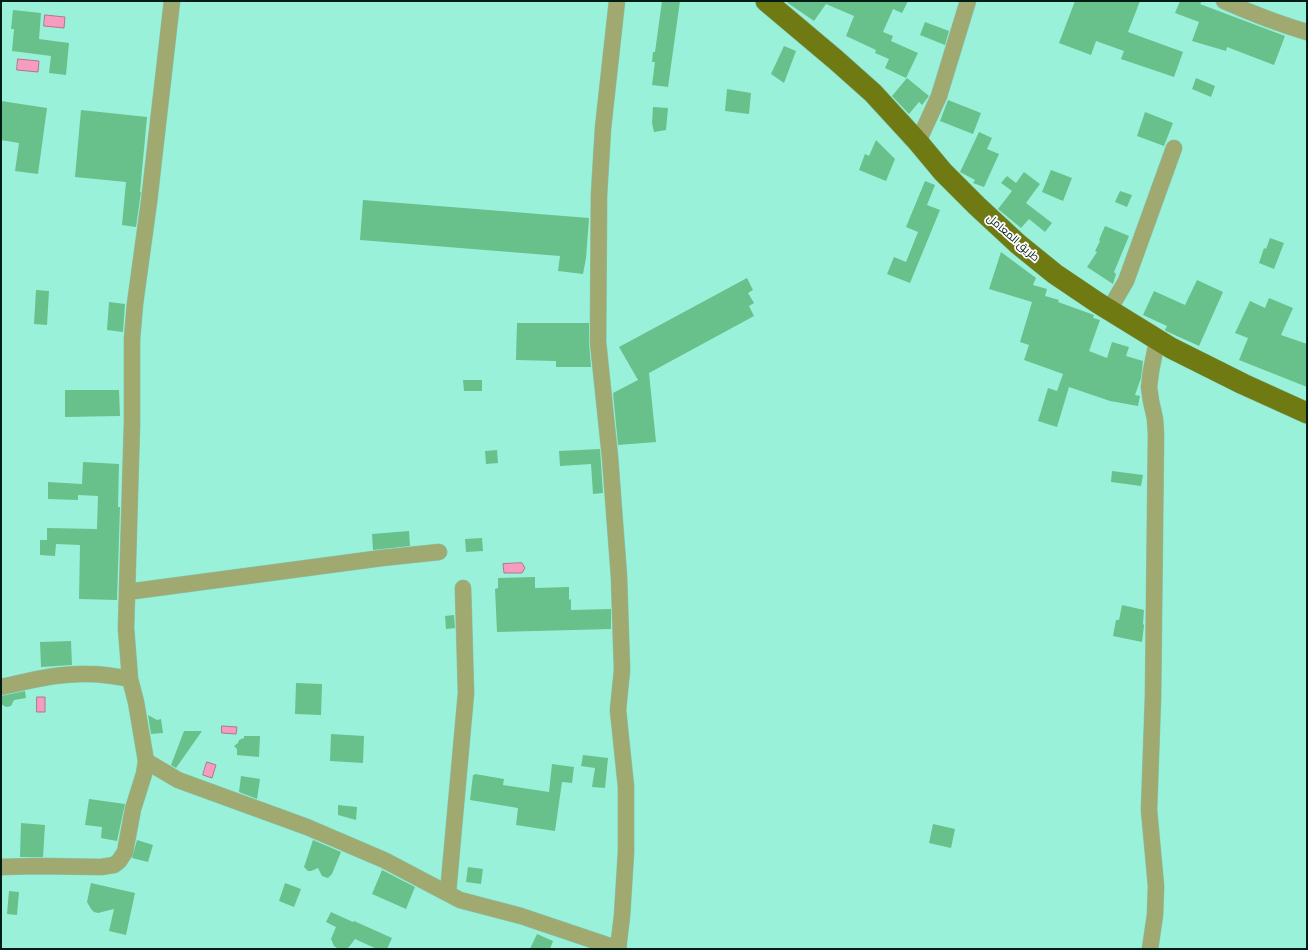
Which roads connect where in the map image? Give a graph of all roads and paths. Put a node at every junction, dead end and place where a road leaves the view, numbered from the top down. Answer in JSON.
{"nodes":[{"id":1,"x":172,"y":1,"type":"edge"},
{"id":2,"x":617,"y":1,"type":"edge"},
{"id":3,"x":766,"y":1,"type":"edge"},
{"id":4,"x":968,"y":1,"type":"edge"},
{"id":5,"x":1224,"y":1,"type":"edge"},
{"id":6,"x":1307,"y":32,"type":"edge"},
{"id":7,"x":918,"y":142,"type":"junction"},
{"id":8,"x":1174,"y":148,"type":"dead end"},
{"id":9,"x":1109,"y":310,"type":"junction"},
{"id":10,"x":1157,"y":341,"type":"junction"},
{"id":11,"x":1307,"y":413,"type":"edge"},
{"id":12,"x":439,"y":552,"type":"dead end"},
{"id":13,"x":463,"y":588,"type":"dead end"},
{"id":14,"x":127,"y":592,"type":"junction"},
{"id":15,"x":130,"y":679,"type":"junction"},
{"id":16,"x":1,"y":687,"type":"edge"},
{"id":17,"x":146,"y":761,"type":"junction"},
{"id":18,"x":1,"y":868,"type":"edge"},
{"id":19,"x":448,"y":893,"type":"junction"},
{"id":20,"x":619,"y":949,"type":"edge"},
{"id":21,"x":1150,"y":949,"type":"edge"}],
"edges":[{"from":1,"to":14,"type":"street"},
{"from":2,"to":20,"type":"street"},
{"from":3,"to":7,"type":"main road","name":"طريق المعامل"},
{"from":4,"to":7,"type":"street"},
{"from":5,"to":6,"type":"street"},
{"from":7,"to":9,"type":"main road","name":"طريق المعامل"},
{"from":8,"to":9,"type":"street"},
{"from":9,"to":10,"type":"main road","name":"طريق المعامل"},
{"from":10,"to":11,"type":"main road","name":"طريق المعامل"},
{"from":10,"to":21,"type":"street"},
{"from":12,"to":14,"type":"street"},
{"from":13,"to":19,"type":"street"},
{"from":14,"to":15,"type":"street"},
{"from":15,"to":16,"type":"street"},
{"from":15,"to":17,"type":"street"},
{"from":17,"to":18,"type":"street"},
{"from":17,"to":19,"type":"street"},
{"from":19,"to":20,"type":"street"}]}
